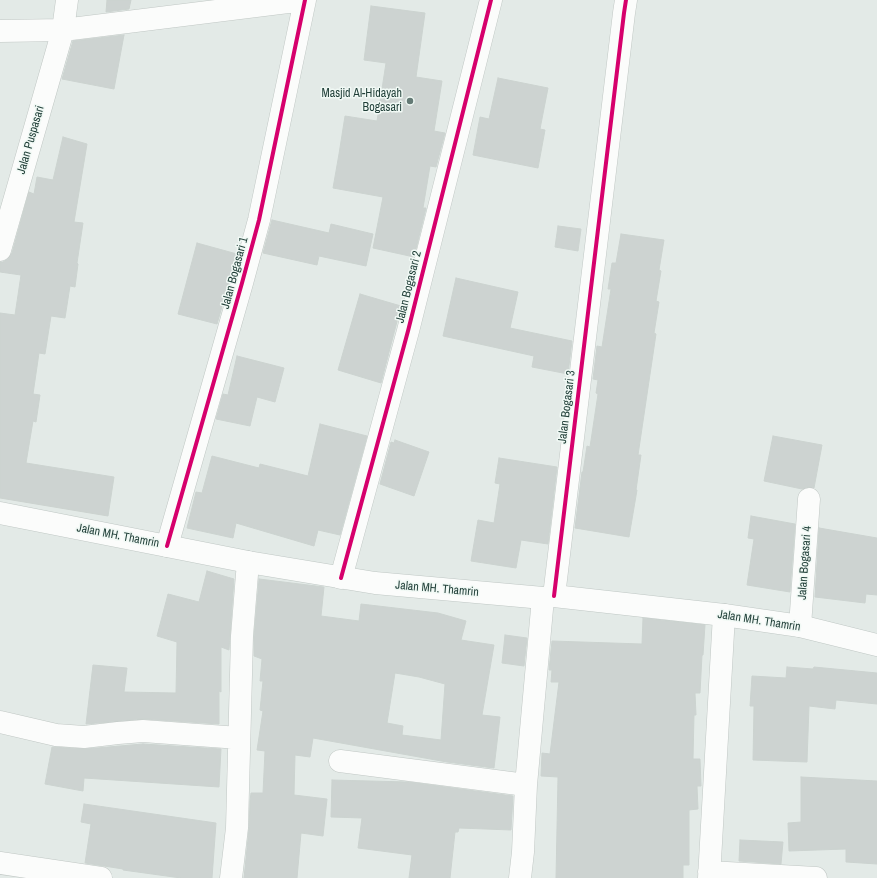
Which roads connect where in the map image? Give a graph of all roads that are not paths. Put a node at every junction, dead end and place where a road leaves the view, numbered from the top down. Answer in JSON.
{"nodes":[{"id":1,"x":68,"y":0,"type":"edge"},
{"id":2,"x":304,"y":0,"type":"edge"},
{"id":3,"x":491,"y":0,"type":"edge"},
{"id":4,"x":626,"y":0,"type":"edge"},
{"id":5,"x":185,"y":7,"type":"edge"},
{"id":6,"x":63,"y":30,"type":"junction"},
{"id":7,"x":0,"y":31,"type":"edge"},
{"id":8,"x":0,"y":250,"type":"edge"},
{"id":9,"x":809,"y":499,"type":"dead end"},
{"id":10,"x":0,"y":513,"type":"edge"},
{"id":11,"x":167,"y":546,"type":"junction"},
{"id":12,"x":248,"y":562,"type":"junction"},
{"id":13,"x":341,"y":578,"type":"junction"},
{"id":14,"x":548,"y":597,"type":"junction"},
{"id":15,"x":724,"y":615,"type":"junction"},
{"id":16,"x":800,"y":626,"type":"junction"},
{"id":17,"x":877,"y":645,"type":"edge"},
{"id":18,"x":0,"y":722,"type":"edge"},
{"id":19,"x":239,"y":738,"type":"junction"},
{"id":20,"x":340,"y":761,"type":"dead end"},
{"id":21,"x":526,"y":785,"type":"junction"},
{"id":22,"x":0,"y":863,"type":"edge"},
{"id":23,"x":709,"y":875,"type":"edge"},
{"id":24,"x":101,"y":878,"type":"edge"},
{"id":25,"x":231,"y":878,"type":"edge"},
{"id":26,"x":520,"y":878,"type":"edge"},
{"id":27,"x":816,"y":878,"type":"edge"}],
"edges":[{"from":1,"to":6,"type":"street","name":"Jalan Puspasari"},
{"from":2,"to":5,"type":"street"},
{"from":2,"to":11,"type":"street","name":"Jalan Bogasari 1"},
{"from":3,"to":13,"type":"street","name":"Jalan Bogasari 2"},
{"from":4,"to":14,"type":"street","name":"Jalan Bogasari 3"},
{"from":5,"to":6,"type":"street"},
{"from":6,"to":7,"type":"street"},
{"from":6,"to":8,"type":"street","name":"Jalan Puspasari"},
{"from":9,"to":16,"type":"street","name":"Jalan Bogasari 4"},
{"from":10,"to":11,"type":"street","name":"Jalan MH. Thamrin"},
{"from":11,"to":12,"type":"street","name":"Jalan MH. Thamrin"},
{"from":12,"to":13,"type":"street","name":"Jalan MH. Thamrin"},
{"from":12,"to":19,"type":"street"},
{"from":13,"to":14,"type":"street","name":"Jalan MH. Thamrin"},
{"from":14,"to":15,"type":"street","name":"Jalan MH. Thamrin"},
{"from":14,"to":21,"type":"street","name":"Jalan Bogasari 3"},
{"from":15,"to":16,"type":"street","name":"Jalan MH. Thamrin"},
{"from":15,"to":23,"type":"street"},
{"from":16,"to":17,"type":"street","name":"Jalan MH. Thamrin"},
{"from":18,"to":19,"type":"street"},
{"from":19,"to":25,"type":"street"},
{"from":20,"to":21,"type":"street"},
{"from":21,"to":26,"type":"street","name":"Jalan Bogasari 3"},
{"from":22,"to":24,"type":"street"},
{"from":23,"to":27,"type":"street"}]}
